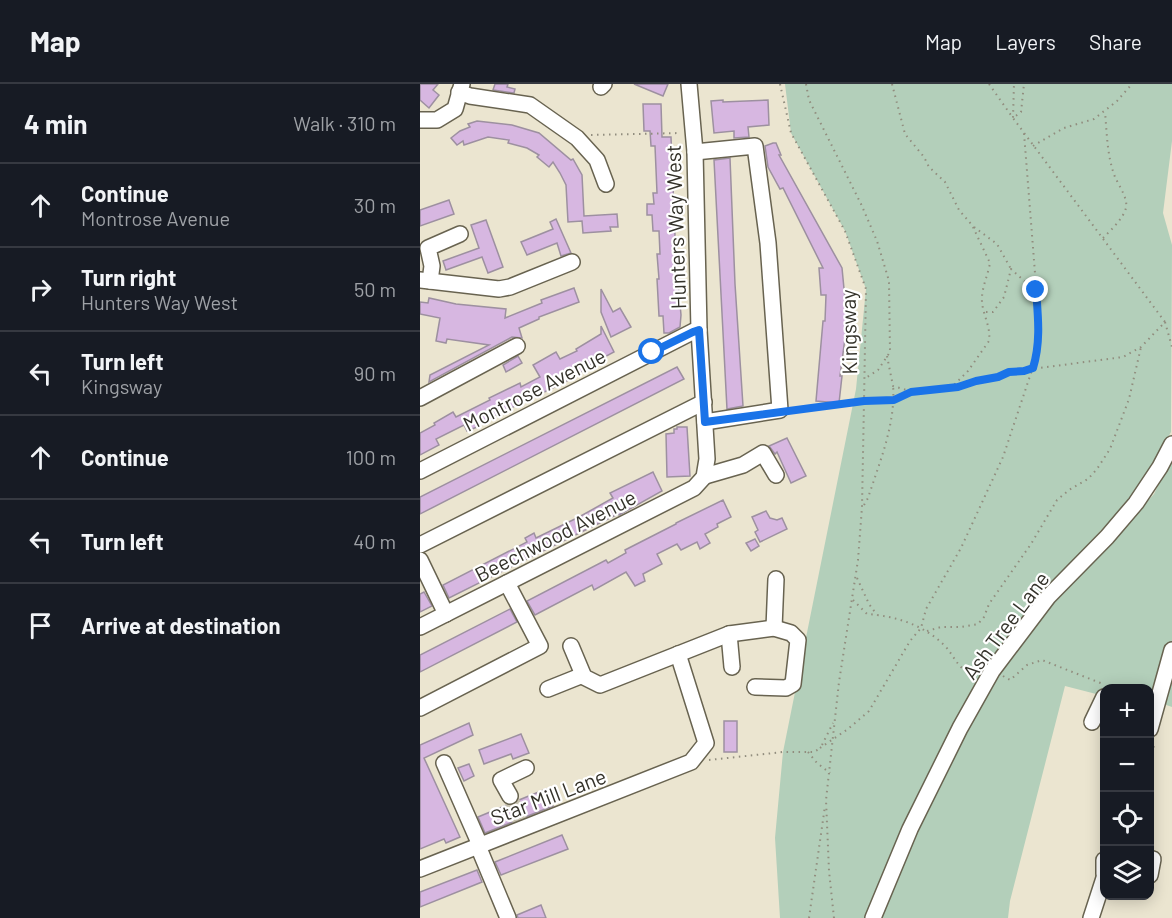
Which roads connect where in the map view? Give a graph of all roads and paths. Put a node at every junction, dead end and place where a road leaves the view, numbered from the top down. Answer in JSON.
{"nodes":[{"id":1,"x":690,"y":84,"type":"edge"},
{"id":2,"x":780,"y":84,"type":"edge"},
{"id":3,"x":806,"y":84,"type":"edge"},
{"id":4,"x":892,"y":84,"type":"edge"},
{"id":5,"x":989,"y":84,"type":"edge"},
{"id":6,"x":1014,"y":84,"type":"edge"},
{"id":7,"x":1024,"y":84,"type":"edge"},
{"id":8,"x":1132,"y":84,"type":"edge"},
{"id":9,"x":460,"y":88,"type":"edge"},
{"id":10,"x":1105,"y":112,"type":"junction"},
{"id":11,"x":1013,"y":118,"type":"junction"},
{"id":12,"x":420,"y":120,"type":"edge"},
{"id":13,"x":693,"y":133,"type":"junction"},
{"id":14,"x":1024,"y":133,"type":"junction"},
{"id":15,"x":573,"y":136,"type":"junction"},
{"id":16,"x":1034,"y":146,"type":"junction"},
{"id":17,"x":695,"y":152,"type":"junction"},
{"id":18,"x":606,"y":184,"type":"dead end"},
{"id":19,"x":972,"y":225,"type":"junction"},
{"id":20,"x":460,"y":234,"type":"dead end"},
{"id":21,"x":1103,"y":238,"type":"junction"},
{"id":22,"x":572,"y":262,"type":"dead end"},
{"id":23,"x":1011,"y":268,"type":"junction"},
{"id":24,"x":425,"y":281,"type":"edge"},
{"id":25,"x":1037,"y":302,"type":"junction"},
{"id":26,"x":985,"y":312,"type":"junction"},
{"id":27,"x":1165,"y":322,"type":"junction"},
{"id":28,"x":699,"y":330,"type":"junction"},
{"id":29,"x":517,"y":346,"type":"dead end"},
{"id":30,"x":1141,"y":347,"type":"junction"},
{"id":31,"x":1172,"y":347,"type":"edge"},
{"id":32,"x":887,"y":356,"type":"junction"},
{"id":33,"x":1033,"y":368,"type":"junction"},
{"id":34,"x":864,"y":379,"type":"junction"},
{"id":35,"x":893,"y":385,"type":"junction"},
{"id":36,"x":951,"y":388,"type":"junction"},
{"id":37,"x":912,"y":392,"type":"junction"},
{"id":38,"x":420,"y":398,"type":"edge"},
{"id":39,"x":894,"y":400,"type":"junction"},
{"id":40,"x":864,"y":401,"type":"junction"},
{"id":41,"x":704,"y":402,"type":"junction"},
{"id":42,"x":784,"y":412,"type":"dead end"},
{"id":43,"x":705,"y":422,"type":"junction"},
{"id":44,"x":1172,"y":444,"type":"edge"},
{"id":45,"x":420,"y":471,"type":"edge"},
{"id":46,"x":776,"y":475,"type":"dead end"},
{"id":47,"x":705,"y":476,"type":"junction"},
{"id":48,"x":862,"y":507,"type":"junction"},
{"id":49,"x":420,"y":545,"type":"edge"},
{"id":50,"x":420,"y":560,"type":"edge"},
{"id":51,"x":855,"y":576,"type":"junction"},
{"id":52,"x":776,"y":579,"type":"dead end"},
{"id":53,"x":507,"y":583,"type":"junction"},
{"id":54,"x":852,"y":599,"type":"junction"},
{"id":55,"x":446,"y":614,"type":"junction"},
{"id":56,"x":877,"y":615,"type":"junction"},
{"id":57,"x":420,"y":627,"type":"edge"},
{"id":58,"x":774,"y":628,"type":"junction"},
{"id":59,"x":921,"y":628,"type":"junction"},
{"id":60,"x":927,"y":631,"type":"junction"},
{"id":61,"x":729,"y":634,"type":"junction"},
{"id":62,"x":571,"y":646,"type":"dead end"},
{"id":63,"x":1172,"y":650,"type":"edge"},
{"id":64,"x":678,"y":654,"type":"junction"},
{"id":65,"x":732,"y":667,"type":"dead end"},
{"id":66,"x":987,"y":673,"type":"junction"},
{"id":67,"x":583,"y":675,"type":"junction"},
{"id":68,"x":755,"y":687,"type":"dead end"},
{"id":69,"x":548,"y":689,"type":"dead end"},
{"id":70,"x":1100,"y":689,"type":"edge"},
{"id":71,"x":1100,"y":703,"type":"edge"},
{"id":72,"x":1154,"y":706,"type":"edge"},
{"id":73,"x":420,"y":708,"type":"edge"},
{"id":74,"x":834,"y":720,"type":"junction"},
{"id":75,"x":1092,"y":722,"type":"dead end"},
{"id":76,"x":832,"y":739,"type":"junction"},
{"id":77,"x":820,"y":748,"type":"junction"},
{"id":78,"x":808,"y":752,"type":"junction"},
{"id":79,"x":691,"y":762,"type":"junction"},
{"id":80,"x":444,"y":763,"type":"dead end"},
{"id":81,"x":526,"y":768,"type":"dead end"},
{"id":82,"x":831,"y":773,"type":"junction"},
{"id":83,"x":510,"y":796,"type":"tunnel mouth"},
{"id":84,"x":826,"y":800,"type":"junction"},
{"id":85,"x":479,"y":845,"type":"junction"},
{"id":86,"x":420,"y":869,"type":"edge"},
{"id":87,"x":1100,"y":889,"type":"edge"},
{"id":88,"x":508,"y":918,"type":"edge"},
{"id":89,"x":809,"y":918,"type":"edge"},
{"id":90,"x":834,"y":918,"type":"edge"},
{"id":91,"x":873,"y":918,"type":"edge"},
{"id":92,"x":1091,"y":918,"type":"edge"}],
"edges":[{"from":1,"to":13,"type":"street","name":"Hunters Way West"},
{"from":2,"to":34,"type":"path","name":"Kingsway"},
{"from":3,"to":32,"type":"path"},
{"from":4,"to":19,"type":"path"},
{"from":5,"to":11,"type":"path"},
{"from":6,"to":11,"type":"path"},
{"from":7,"to":11,"type":"path"},
{"from":8,"to":10,"type":"path"},
{"from":9,"to":12,"type":"street"},
{"from":9,"to":15,"type":"street"},
{"from":10,"to":16,"type":"path"},
{"from":10,"to":21,"type":"path"},
{"from":11,"to":14,"type":"path"},
{"from":13,"to":15,"type":"path"},
{"from":13,"to":17,"type":"street","name":"Hunters Way West"},
{"from":14,"to":16,"type":"path"},
{"from":14,"to":25,"type":"path"},
{"from":15,"to":18,"type":"street"},
{"from":16,"to":21,"type":"path"},
{"from":17,"to":28,"type":"street","name":"Hunters Way West"},
{"from":17,"to":43,"type":"street"},
{"from":19,"to":23,"type":"path"},
{"from":19,"to":26,"type":"path"},
{"from":20,"to":24,"type":"street"},
{"from":21,"to":27,"type":"path"},
{"from":22,"to":24,"type":"street"},
{"from":23,"to":25,"type":"path"},
{"from":23,"to":26,"type":"path"},
{"from":25,"to":33,"type":"path"},
{"from":26,"to":36,"type":"path"},
{"from":27,"to":30,"type":"path"},
{"from":27,"to":31,"type":"path"},
{"from":28,"to":41,"type":"street","name":"Hunters Way West"},
{"from":28,"to":45,"type":"street","name":"Montrose Avenue"},
{"from":29,"to":38,"type":"street"},
{"from":30,"to":33,"type":"path"},
{"from":30,"to":60,"type":"path"},
{"from":32,"to":34,"type":"path"},
{"from":32,"to":35,"type":"path"},
{"from":33,"to":36,"type":"path"},
{"from":33,"to":59,"type":"path"},
{"from":34,"to":40,"type":"path","name":"Kingsway"},
{"from":35,"to":37,"type":"path"},
{"from":35,"to":39,"type":"path"},
{"from":36,"to":37,"type":"path"},
{"from":37,"to":39,"type":"path"},
{"from":39,"to":40,"type":"path"},
{"from":39,"to":48,"type":"path"},
{"from":40,"to":42,"type":"path","name":"Kingsway"},
{"from":40,"to":48,"type":"path"},
{"from":41,"to":43,"type":"street","name":"Hunters Way West"},
{"from":41,"to":49,"type":"street"},
{"from":43,"to":47,"type":"street","name":"Hunters Way West"},
{"from":44,"to":66,"type":"street","name":"Ash Tree Lane"},
{"from":46,"to":47,"type":"street"},
{"from":47,"to":53,"type":"street","name":"Beechwood Avenue"},
{"from":48,"to":51,"type":"path"},
{"from":50,"to":55,"type":"street"},
{"from":51,"to":54,"type":"path"},
{"from":51,"to":56,"type":"path"},
{"from":52,"to":58,"type":"street"},
{"from":53,"to":55,"type":"street","name":"Beechwood Avenue"},
{"from":53,"to":73,"type":"street"},
{"from":54,"to":56,"type":"path"},
{"from":54,"to":74,"type":"path"},
{"from":55,"to":57,"type":"street","name":"Beechwood Avenue"},
{"from":56,"to":59,"type":"path"},
{"from":58,"to":61,"type":"street"},
{"from":58,"to":68,"type":"street"},
{"from":59,"to":60,"type":"path"},
{"from":59,"to":76,"type":"path"},
{"from":60,"to":66,"type":"path"},
{"from":61,"to":64,"type":"street"},
{"from":61,"to":65,"type":"street"},
{"from":62,"to":67,"type":"street"},
{"from":63,"to":72,"type":"street"},
{"from":64,"to":67,"type":"street"},
{"from":64,"to":79,"type":"street"},
{"from":66,"to":70,"type":"path"},
{"from":66,"to":91,"type":"street","name":"Ash Tree Lane"},
{"from":67,"to":69,"type":"street"},
{"from":71,"to":75,"type":"street"},
{"from":74,"to":76,"type":"path"},
{"from":74,"to":77,"type":"path"},
{"from":76,"to":77,"type":"path"},
{"from":76,"to":82,"type":"path"},
{"from":77,"to":78,"type":"path"},
{"from":78,"to":79,"type":"path"},
{"from":78,"to":82,"type":"path"},
{"from":79,"to":85,"type":"street","name":"Star Mill Lane"},
{"from":80,"to":85,"type":"street"},
{"from":81,"to":83,"type":"street"},
{"from":82,"to":84,"type":"path"},
{"from":84,"to":89,"type":"path"},
{"from":84,"to":90,"type":"path"},
{"from":85,"to":86,"type":"street","name":"Star Mill Lane"},
{"from":85,"to":88,"type":"street"},
{"from":87,"to":92,"type":"street"}]}
